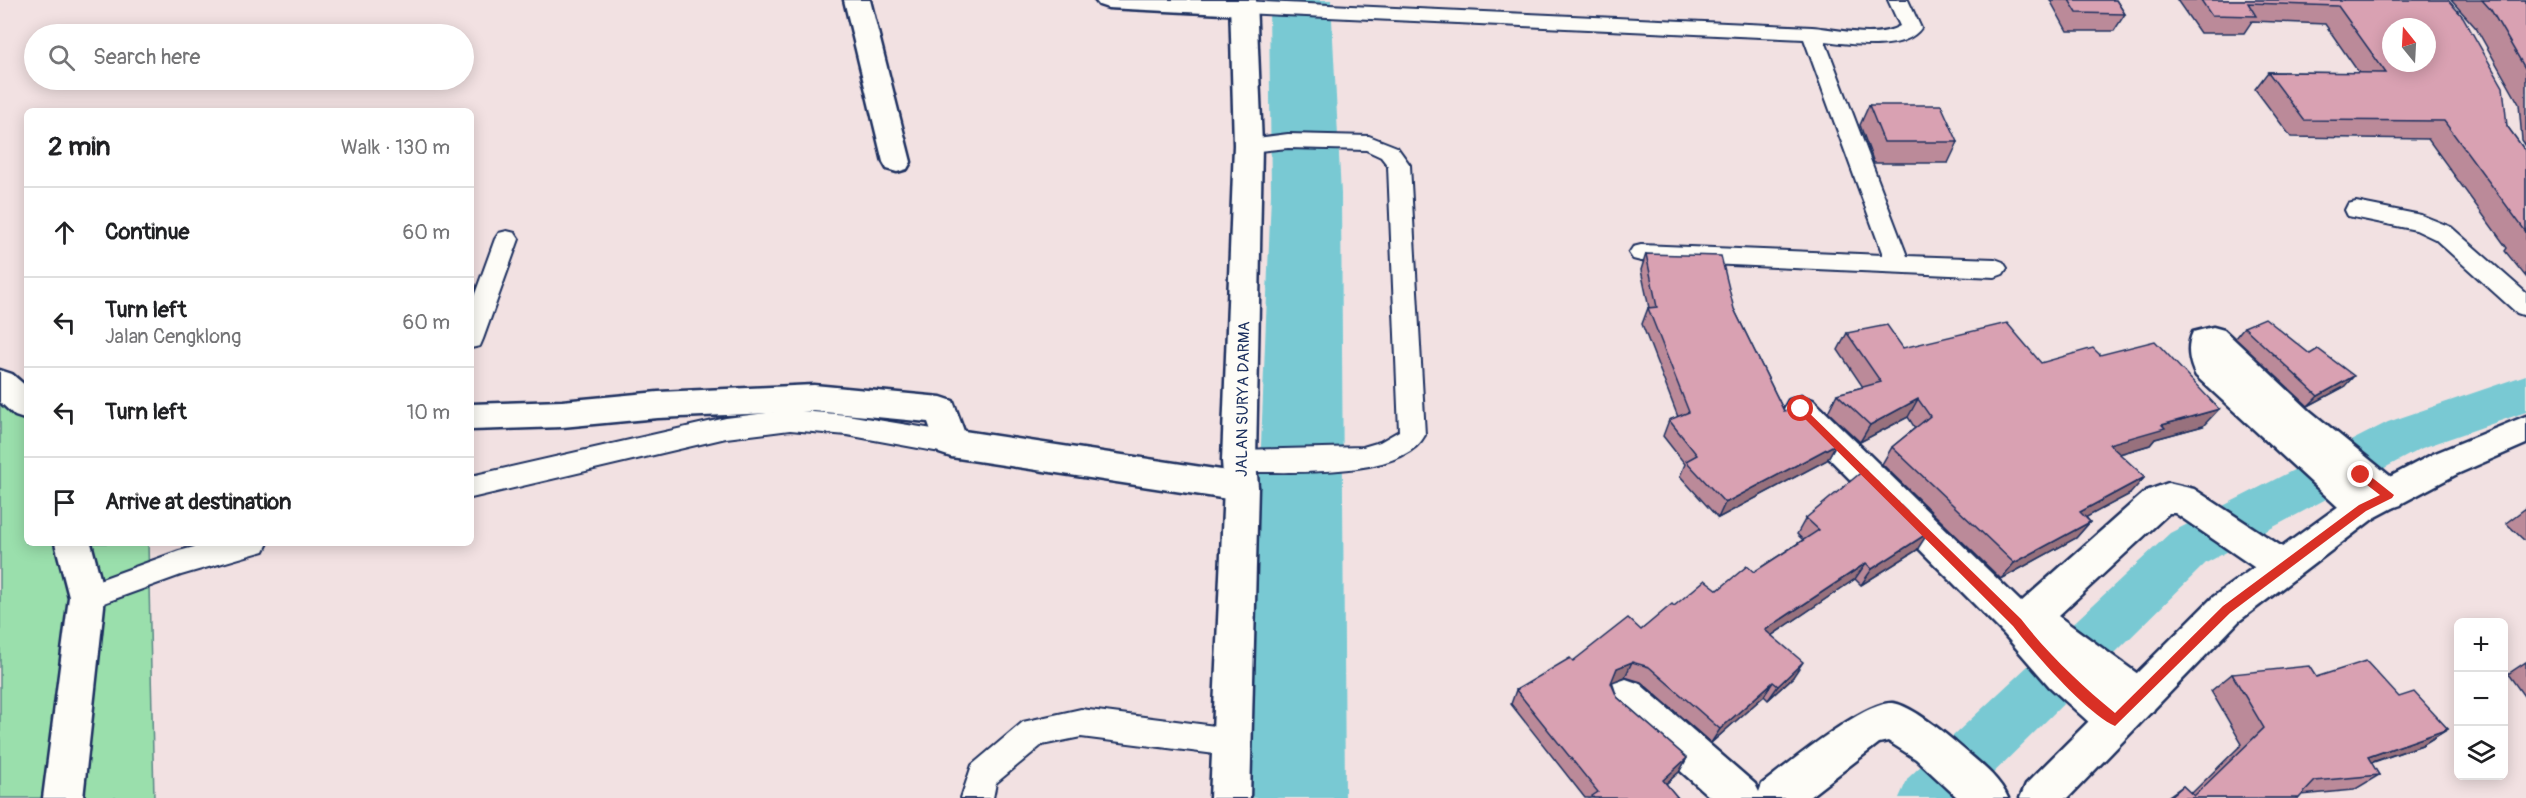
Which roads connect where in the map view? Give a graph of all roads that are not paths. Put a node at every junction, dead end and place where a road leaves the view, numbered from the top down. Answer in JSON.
{"nodes":[{"id":1,"x":856,"y":0,"type":"edge"},
{"id":2,"x":1108,"y":0,"type":"edge"},
{"id":3,"x":1898,"y":0,"type":"edge"},
{"id":4,"x":1246,"y":5,"type":"edge"},
{"id":5,"x":1812,"y":33,"type":"junction"},
{"id":6,"x":1248,"y":145,"type":"junction"},
{"id":7,"x":897,"y":162,"type":"dead end"},
{"id":8,"x":2356,"y":210,"type":"dead end"},
{"id":9,"x":507,"y":239,"type":"dead end"},
{"id":10,"x":1641,"y":253,"type":"dead end"},
{"id":11,"x":1899,"y":265,"type":"junction"},
{"id":12,"x":1995,"y":268,"type":"dead end"},
{"id":13,"x":2519,"y":300,"type":"edge"},
{"id":14,"x":474,"y":331,"type":"edge"},
{"id":15,"x":0,"y":383,"type":"edge"},
{"id":16,"x":2247,"y":390,"type":"dead end"},
{"id":17,"x":24,"y":404,"type":"edge"},
{"id":18,"x":1801,"y":409,"type":"edge"},
{"id":19,"x":474,"y":417,"type":"edge"},
{"id":20,"x":2526,"y":429,"type":"edge"},
{"id":21,"x":951,"y":443,"type":"junction"},
{"id":22,"x":1248,"y":470,"type":"junction"},
{"id":23,"x":474,"y":486,"type":"edge"},
{"id":24,"x":2361,"y":490,"type":"junction"},
{"id":25,"x":74,"y":546,"type":"edge"},
{"id":26,"x":243,"y":546,"type":"edge"},
{"id":27,"x":2270,"y":560,"type":"junction"},
{"id":28,"x":87,"y":597,"type":"junction"},
{"id":29,"x":2044,"y":640,"type":"junction"},
{"id":30,"x":1626,"y":697,"type":"dead end"},
{"id":31,"x":2114,"y":699,"type":"junction"},
{"id":32,"x":1231,"y":742,"type":"junction"},
{"id":33,"x":63,"y":798,"type":"edge"},
{"id":34,"x":977,"y":798,"type":"edge"},
{"id":35,"x":1230,"y":798,"type":"edge"},
{"id":36,"x":1741,"y":798,"type":"edge"},
{"id":37,"x":1776,"y":798,"type":"edge"},
{"id":38,"x":1988,"y":798,"type":"edge"},
{"id":39,"x":2040,"y":798,"type":"edge"}],
"edges":[{"from":1,"to":7,"type":"street"},
{"from":2,"to":4,"type":"street"},
{"from":3,"to":5,"type":"lane"},
{"from":4,"to":5,"type":"lane"},
{"from":4,"to":6,"type":"street","name":"JALAN SURYA DARMA"},
{"from":5,"to":11,"type":"lane"},
{"from":6,"to":22,"type":"street","name":"JALAN SURYA DARMA"},
{"from":6,"to":22,"type":"lane"},
{"from":8,"to":13,"type":"lane"},
{"from":9,"to":14,"type":"lane"},
{"from":10,"to":11,"type":"lane"},
{"from":11,"to":12,"type":"lane"},
{"from":15,"to":17,"type":"street"},
{"from":16,"to":24,"type":"street"},
{"from":18,"to":29,"type":"street"},
{"from":19,"to":21,"type":"street"},
{"from":20,"to":24,"type":"street"},
{"from":21,"to":22,"type":"street"},
{"from":21,"to":23,"type":"lane"},
{"from":22,"to":32,"type":"street","name":"JALAN SURYA DARMA"},
{"from":24,"to":27,"type":"street"},
{"from":25,"to":28,"type":"street"},
{"from":26,"to":28,"type":"lane"},
{"from":27,"to":29,"type":"street"},
{"from":27,"to":31,"type":"street"},
{"from":28,"to":33,"type":"street"},
{"from":29,"to":31,"type":"street"},
{"from":30,"to":36,"type":"street"},
{"from":31,"to":39,"type":"street"},
{"from":32,"to":34,"type":"lane"},
{"from":32,"to":35,"type":"street","name":"JALAN SURYA DARMA"},
{"from":37,"to":38,"type":"street"}]}
